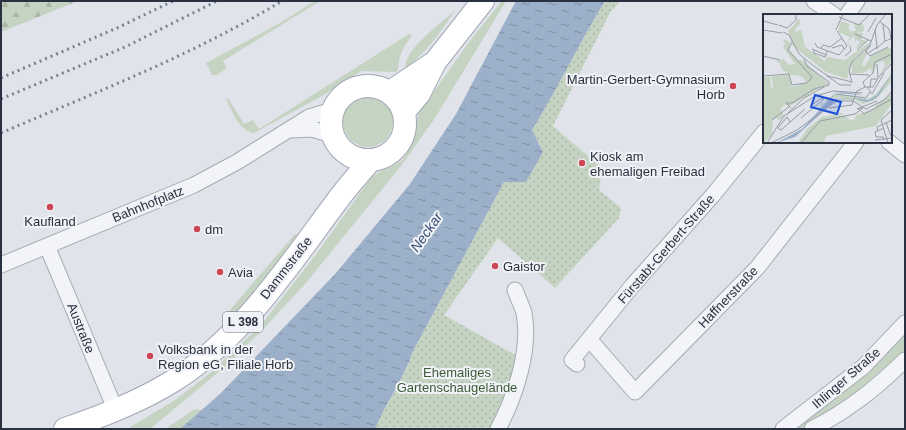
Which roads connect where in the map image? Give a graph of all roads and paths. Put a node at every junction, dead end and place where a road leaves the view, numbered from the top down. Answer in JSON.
{"nodes":[{"id":1,"x":483,"y":1,"type":"edge"},
{"id":2,"x":814,"y":1,"type":"edge"},
{"id":3,"x":857,"y":1,"type":"edge"},
{"id":4,"x":833,"y":14,"type":"edge"},
{"id":5,"x":848,"y":14,"type":"edge"},
{"id":6,"x":435,"y":62,"type":"junction"},
{"id":7,"x":390,"y":92,"type":"junction"},
{"id":8,"x":333,"y":110,"type":"junction"},
{"id":9,"x":404,"y":112,"type":"junction"},
{"id":10,"x":288,"y":131,"type":"junction"},
{"id":11,"x":763,"y":133,"type":"edge"},
{"id":12,"x":855,"y":143,"type":"edge"},
{"id":13,"x":890,"y":143,"type":"edge"},
{"id":14,"x":338,"y":144,"type":"junction"},
{"id":15,"x":905,"y":155,"type":"edge"},
{"id":16,"x":370,"y":161,"type":"junction"},
{"id":17,"x":339,"y":198,"type":"junction"},
{"id":18,"x":47,"y":246,"type":"junction"},
{"id":19,"x":1,"y":265,"type":"edge"},
{"id":20,"x":515,"y":290,"type":"dead end"},
{"id":21,"x":905,"y":324,"type":"edge"},
{"id":22,"x":590,"y":340,"type":"junction"},
{"id":23,"x":905,"y":360,"type":"edge"},
{"id":24,"x":577,"y":364,"type":"dead end"},
{"id":25,"x":116,"y":411,"type":"junction"},
{"id":26,"x":65,"y":429,"type":"edge"},
{"id":27,"x":498,"y":429,"type":"edge"},
{"id":28,"x":783,"y":429,"type":"edge"},
{"id":29,"x":812,"y":429,"type":"edge"}],
"edges":[{"from":1,"to":6,"type":"main road"},
{"from":2,"to":4,"type":"street"},
{"from":3,"to":5,"type":"street"},
{"from":6,"to":7,"type":"main road"},
{"from":6,"to":9,"type":"main road"},
{"from":7,"to":8,"type":"main road"},
{"from":7,"to":9,"type":"main road"},
{"from":8,"to":10,"type":"street","name":"Bahnhofplatz"},
{"from":8,"to":14,"type":"main road"},
{"from":9,"to":16,"type":"main road","number":"L 398"},
{"from":10,"to":14,"type":"street","name":"Bahnhofplatz"},
{"from":10,"to":18,"type":"street","name":"Bahnhofplatz"},
{"from":11,"to":22,"type":"street","name":"Fürstabt-Gerbert-Straße"},
{"from":12,"to":22,"type":"street","name":"Haffnerstraße"},
{"from":13,"to":15,"type":"street"},
{"from":14,"to":16,"type":"main road"},
{"from":14,"to":17,"type":"main road"},
{"from":16,"to":17,"type":"main road","name":"Dammstraße","number":"L 398"},
{"from":17,"to":25,"type":"main road","name":"Dammstraße","number":"L 398"},
{"from":18,"to":19,"type":"street","name":"Bahnhofplatz"},
{"from":18,"to":25,"type":"street","name":"Austraße"},
{"from":20,"to":27,"type":"street"},
{"from":21,"to":28,"type":"street","name":"Ihlinger Straße"},
{"from":22,"to":24,"type":"street","name":"Fürstabt-Gerbert-Straße"},
{"from":23,"to":29,"type":"street","name":"Ihlinger Straße"},
{"from":25,"to":26,"type":"main road","name":"Dammstraße","number":"L 398"}]}
